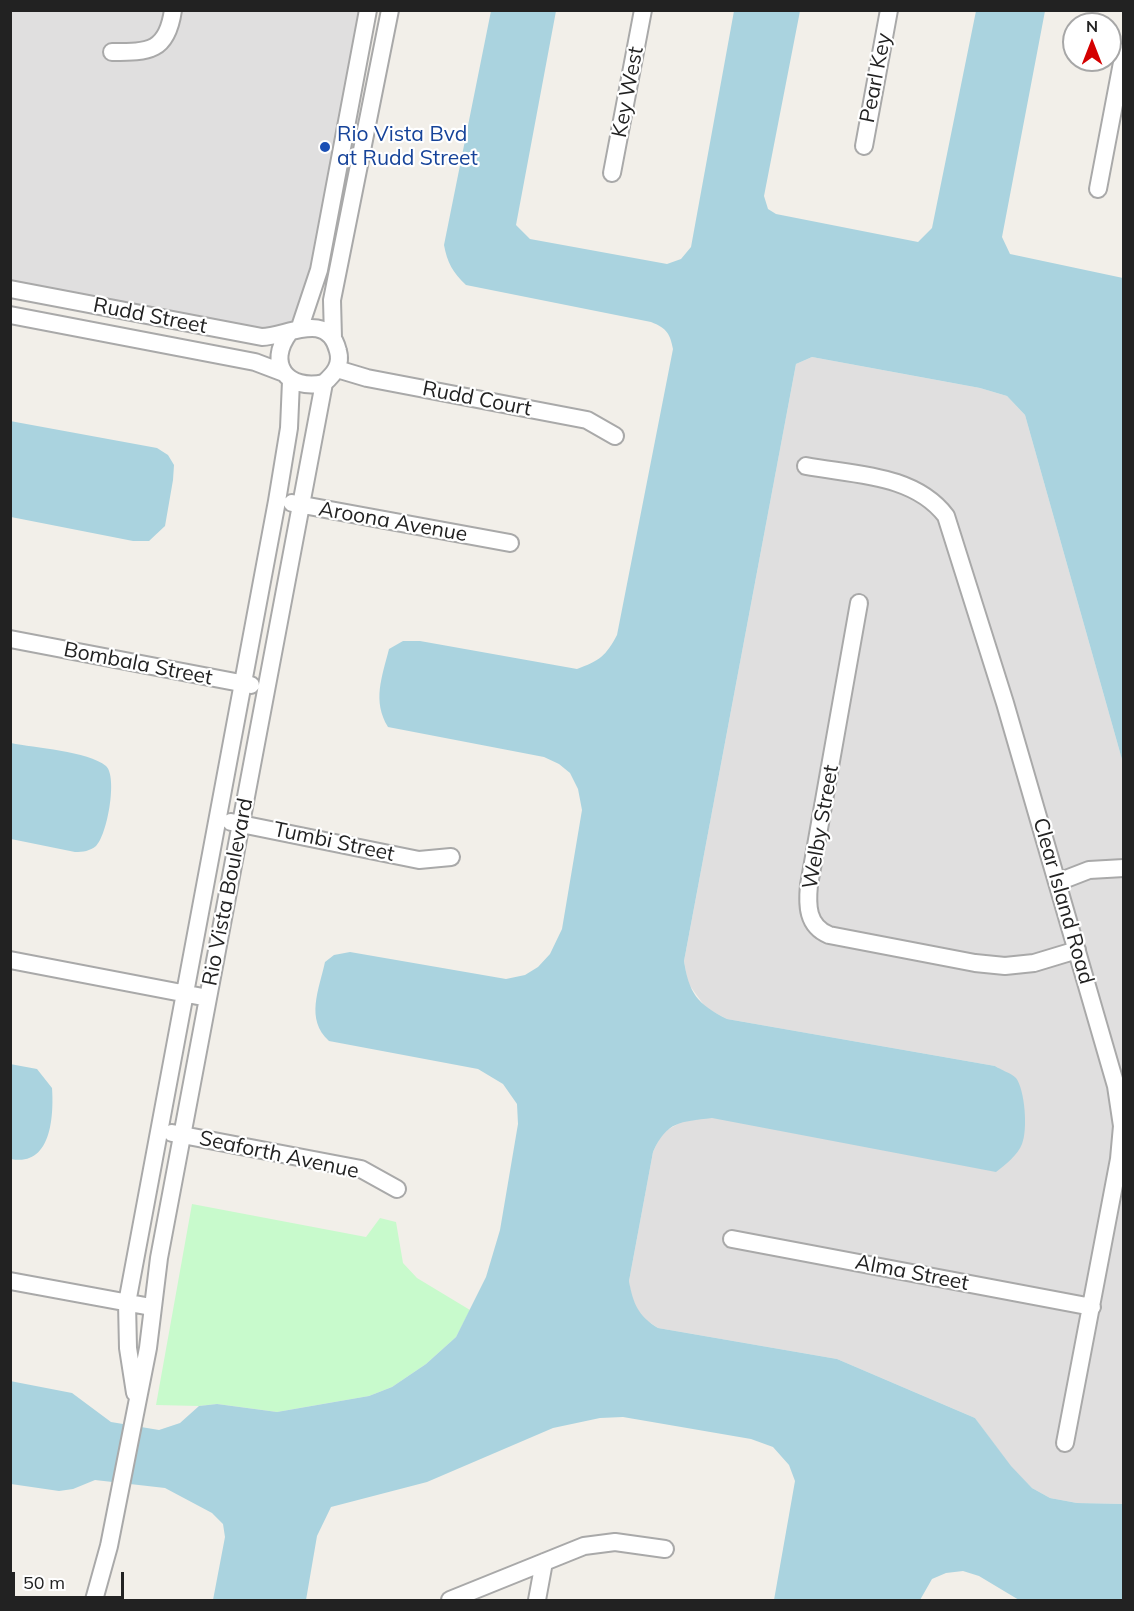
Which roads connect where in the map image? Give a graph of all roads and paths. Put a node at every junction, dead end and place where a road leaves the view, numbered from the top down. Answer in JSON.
{"nodes":[{"id":1,"x":173,"y":10,"type":"edge"},
{"id":2,"x":368,"y":10,"type":"edge"},
{"id":3,"x":390,"y":10,"type":"edge"},
{"id":4,"x":644,"y":10,"type":"edge"},
{"id":5,"x":889,"y":10,"type":"edge"},
{"id":6,"x":112,"y":52,"type":"dead end"},
{"id":7,"x":1124,"y":52,"type":"edge"},
{"id":8,"x":864,"y":146,"type":"dead end"},
{"id":9,"x":612,"y":172,"type":"dead end"},
{"id":10,"x":1098,"y":189,"type":"dead end"},
{"id":11,"x":10,"y":289,"type":"edge"},
{"id":12,"x":10,"y":315,"type":"edge"},
{"id":13,"x":294,"y":330,"type":"junction"},
{"id":14,"x":333,"y":338,"type":"junction"},
{"id":15,"x":337,"y":369,"type":"junction"},
{"id":16,"x":287,"y":377,"type":"junction"},
{"id":17,"x":324,"y":383,"type":"junction"},
{"id":18,"x":615,"y":436,"type":"dead end"},
{"id":19,"x":806,"y":466,"type":"dead end"},
{"id":20,"x":277,"y":501,"type":"junction"},
{"id":21,"x":301,"y":505,"type":"junction"},
{"id":22,"x":510,"y":543,"type":"dead end"},
{"id":23,"x":859,"y":603,"type":"dead end"},
{"id":24,"x":10,"y":639,"type":"edge"},
{"id":25,"x":242,"y":684,"type":"junction"},
{"id":26,"x":266,"y":688,"type":"junction"},
{"id":27,"x":216,"y":820,"type":"junction"},
{"id":28,"x":241,"y":823,"type":"junction"},
{"id":29,"x":451,"y":857,"type":"dead end"},
{"id":30,"x":1124,"y":868,"type":"edge"},
{"id":31,"x":1059,"y":882,"type":"junction"},
{"id":32,"x":1077,"y":950,"type":"junction"},
{"id":33,"x":10,"y":960,"type":"edge"},
{"id":34,"x":183,"y":994,"type":"junction"},
{"id":35,"x":208,"y":998,"type":"junction"},
{"id":36,"x":158,"y":1131,"type":"junction"},
{"id":37,"x":182,"y":1135,"type":"junction"},
{"id":38,"x":397,"y":1189,"type":"dead end"},
{"id":39,"x":732,"y":1239,"type":"dead end"},
{"id":40,"x":10,"y":1281,"type":"edge"},
{"id":41,"x":127,"y":1303,"type":"junction"},
{"id":42,"x":151,"y":1307,"type":"junction"},
{"id":43,"x":1092,"y":1307,"type":"junction"},
{"id":44,"x":136,"y":1401,"type":"junction"},
{"id":45,"x":1065,"y":1443,"type":"dead end"},
{"id":46,"x":665,"y":1549,"type":"dead end"},
{"id":47,"x":544,"y":1562,"type":"junction"},
{"id":48,"x":93,"y":1599,"type":"edge"},
{"id":49,"x":450,"y":1600,"type":"edge"},
{"id":50,"x":537,"y":1600,"type":"edge"}],
"edges":[{"from":1,"to":6,"type":"street"},
{"from":2,"to":13,"type":"street"},
{"from":3,"to":14,"type":"street"},
{"from":4,"to":9,"type":"street","name":"Key West"},
{"from":5,"to":8,"type":"street","name":"Pearl Key"},
{"from":7,"to":10,"type":"street"},
{"from":11,"to":13,"type":"street","name":"Rudd Street"},
{"from":12,"to":16,"type":"street","name":"Rudd Street"},
{"from":13,"to":14,"type":"street"},
{"from":13,"to":16,"type":"street"},
{"from":14,"to":15,"type":"street"},
{"from":15,"to":17,"type":"street"},
{"from":15,"to":18,"type":"street","name":"Rudd Court"},
{"from":16,"to":17,"type":"street"},
{"from":16,"to":20,"type":"street","name":"Rio Vista Boulevard"},
{"from":17,"to":21,"type":"street","name":"Rio Vista Boulevard"},
{"from":19,"to":31,"type":"street","name":"Clear Island Road"},
{"from":20,"to":21,"type":"street","name":"Aroona Avenue"},
{"from":20,"to":25,"type":"street","name":"Rio Vista Boulevard"},
{"from":21,"to":22,"type":"street","name":"Aroona Avenue"},
{"from":21,"to":26,"type":"street","name":"Rio Vista Boulevard"},
{"from":23,"to":32,"type":"street","name":"Welby Street"},
{"from":24,"to":25,"type":"street","name":"Bombala Street"},
{"from":25,"to":26,"type":"street","name":"Bombala Street"},
{"from":25,"to":27,"type":"street","name":"Rio Vista Boulevard"},
{"from":26,"to":28,"type":"street","name":"Rio Vista Boulevard"},
{"from":27,"to":28,"type":"street","name":"Tumbi Street"},
{"from":27,"to":34,"type":"street","name":"Rio Vista Boulevard"},
{"from":28,"to":29,"type":"street","name":"Tumbi Street"},
{"from":28,"to":35,"type":"street","name":"Rio Vista Boulevard"},
{"from":30,"to":31,"type":"street"},
{"from":31,"to":32,"type":"street","name":"Clear Island Road"},
{"from":32,"to":43,"type":"street","name":"Clear Island Road"},
{"from":33,"to":34,"type":"street"},
{"from":34,"to":35,"type":"street"},
{"from":34,"to":36,"type":"street","name":"Rio Vista Boulevard"},
{"from":35,"to":37,"type":"street","name":"Rio Vista Boulevard"},
{"from":36,"to":37,"type":"street","name":"Seaforth Avenue"},
{"from":36,"to":41,"type":"street","name":"Rio Vista Boulevard"},
{"from":37,"to":38,"type":"street","name":"Seaforth Avenue"},
{"from":37,"to":42,"type":"street","name":"Rio Vista Boulevard"},
{"from":39,"to":43,"type":"street","name":"Alma Street"},
{"from":40,"to":41,"type":"street"},
{"from":41,"to":42,"type":"street"},
{"from":41,"to":44,"type":"street","name":"Rio Vista Boulevard"},
{"from":42,"to":44,"type":"street","name":"Rio Vista Boulevard"},
{"from":43,"to":45,"type":"street","name":"Clear Island Road"},
{"from":44,"to":48,"type":"street","name":"Rio Vista Boulevard"},
{"from":46,"to":47,"type":"street"},
{"from":47,"to":49,"type":"street"},
{"from":47,"to":50,"type":"street"}]}
